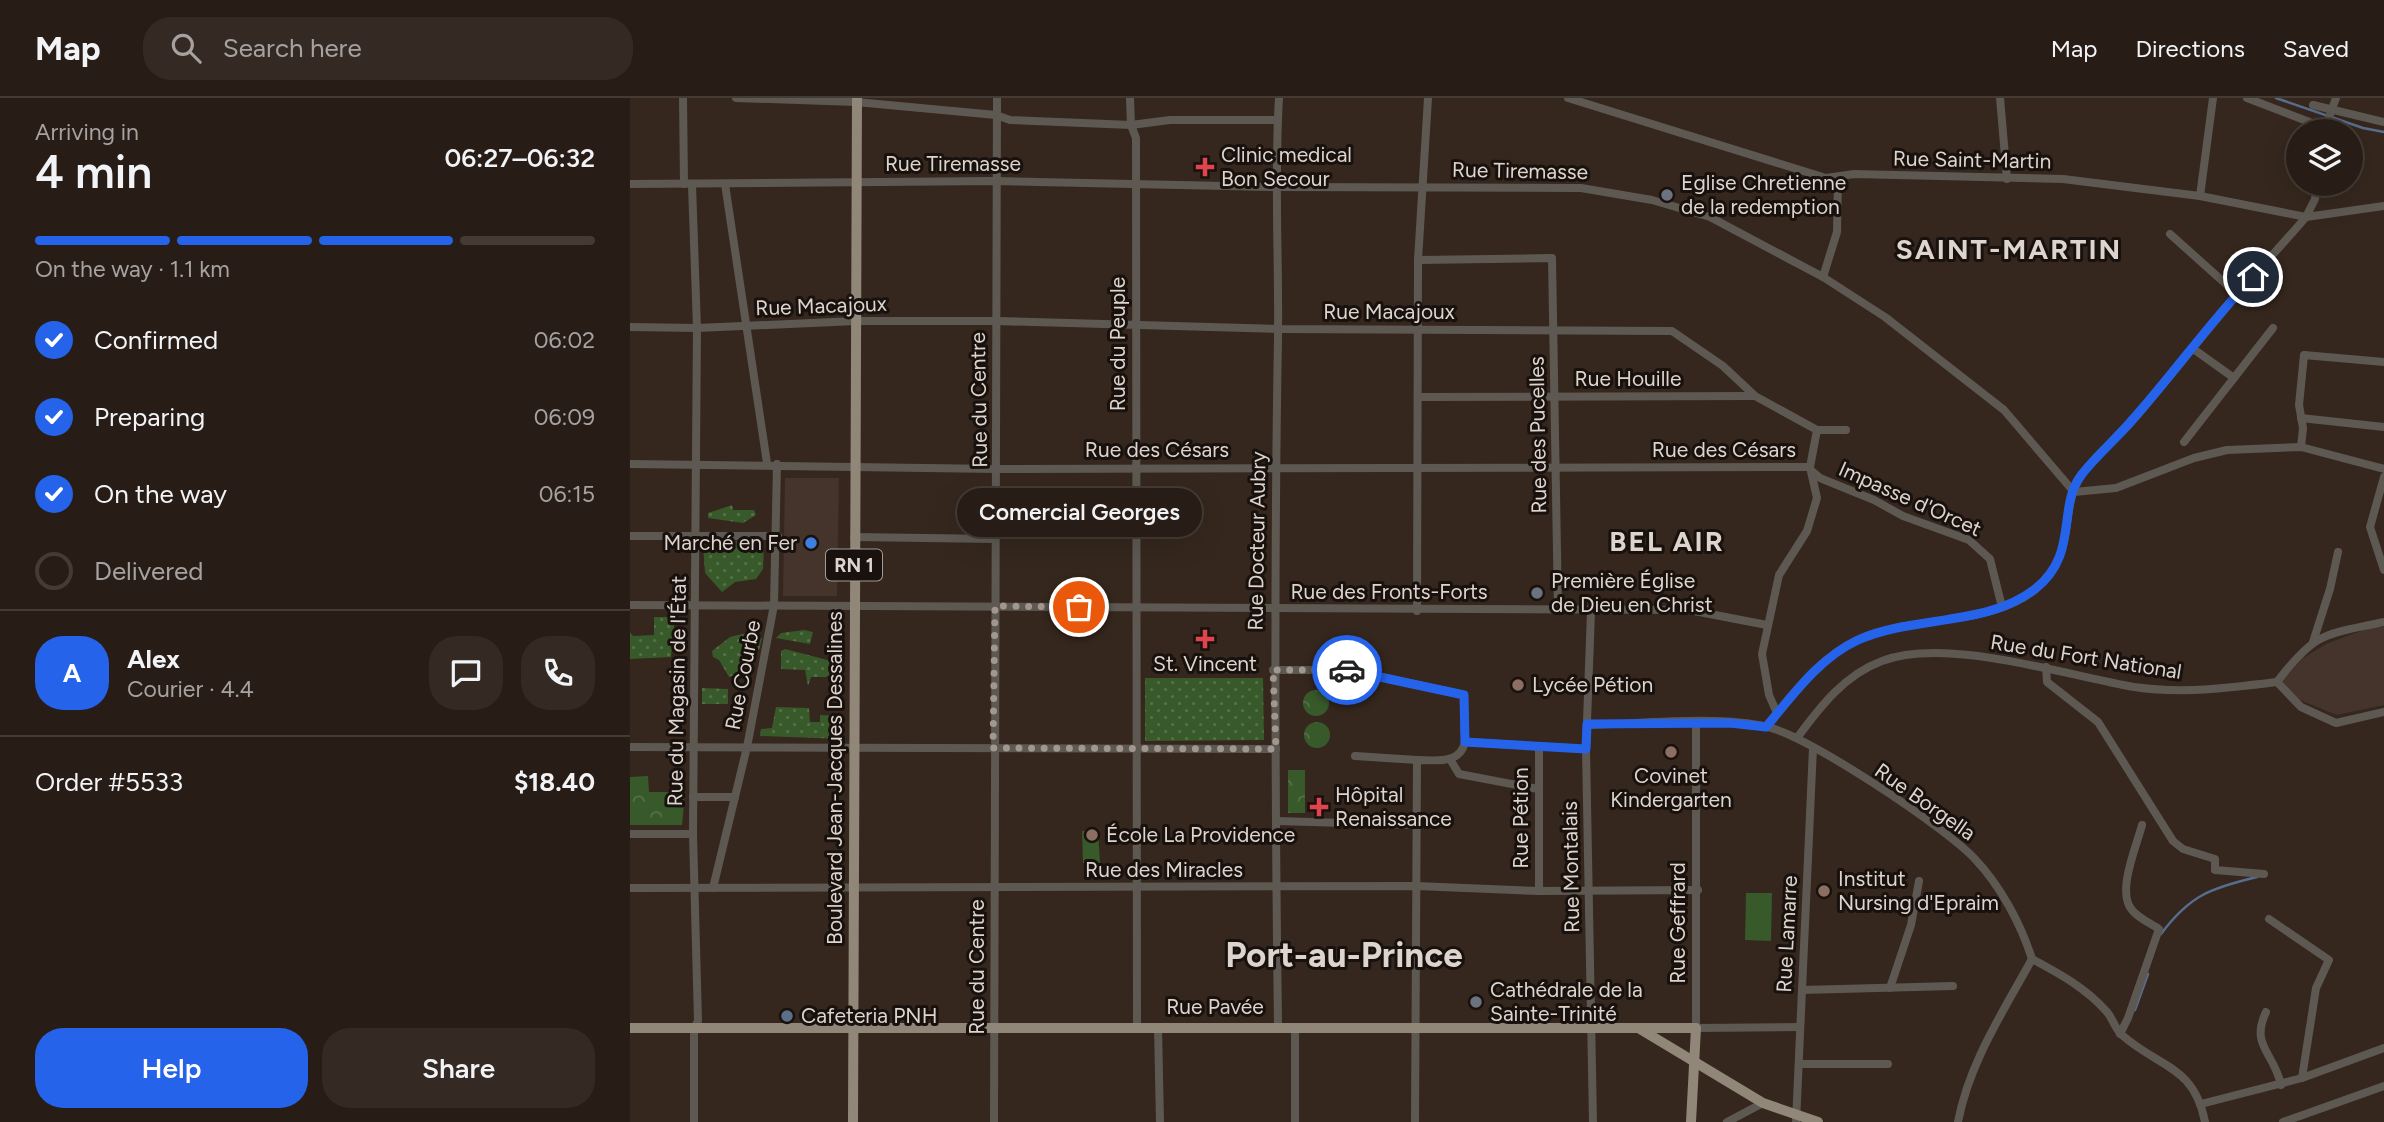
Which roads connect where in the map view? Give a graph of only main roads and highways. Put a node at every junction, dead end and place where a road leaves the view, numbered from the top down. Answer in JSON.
{"nodes":[{"id":1,"x":857,"y":100,"type":"edge"},
{"id":2,"x":630,"y":1028,"type":"edge"},
{"id":3,"x":853,"y":1028,"type":"junction"},
{"id":4,"x":1696,"y":1028,"type":"joint"},
{"id":5,"x":1640,"y":1029,"type":"junction"},
{"id":6,"x":1694,"y":1063,"type":"junction"},
{"id":7,"x":1797,"y":1119,"type":"edge"},
{"id":8,"x":853,"y":1122,"type":"edge"},
{"id":9,"x":1690,"y":1122,"type":"edge"},
{"id":10,"x":1818,"y":1122,"type":"edge"}],
"edges":[{"from":1,"to":3,"type":"main road","name":"Boulevard Jean-Jacques Dessalines","number":"RN 1"},
{"from":2,"to":3,"type":"main road","name":"Rue Pavée"},
{"from":3,"to":5,"type":"main road","name":"Rue Pavée"},
{"from":3,"to":8,"type":"main road","name":"Boulevard Jean-Jacques Dessalines"},
{"from":4,"to":5,"type":"main road","name":"Rue Pavée"},
{"from":4,"to":6,"type":"main road","name":"Rue Geffrard"},
{"from":5,"to":6,"type":"main road"},
{"from":6,"to":7,"type":"main road"},
{"from":6,"to":9,"type":"main road","name":"Rue Geffrard"},
{"from":7,"to":10,"type":"main road"}]}
